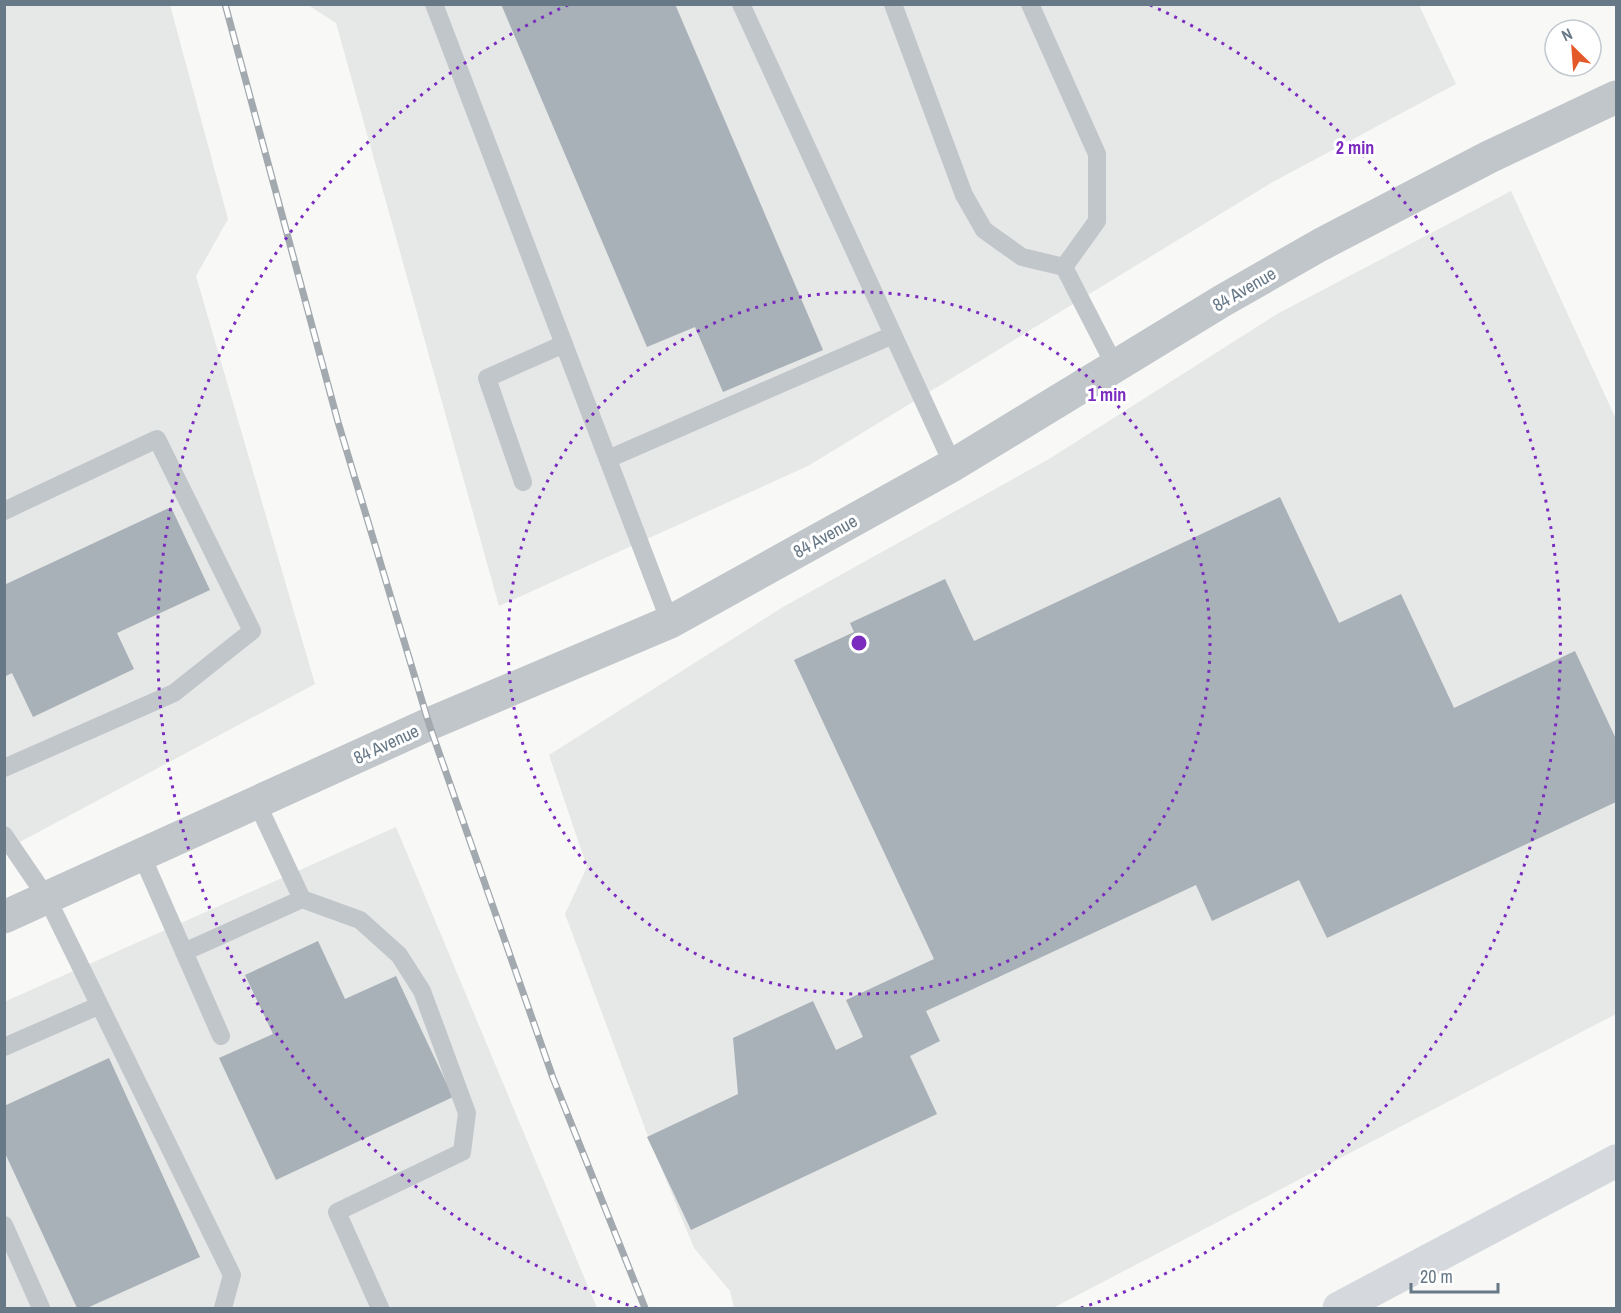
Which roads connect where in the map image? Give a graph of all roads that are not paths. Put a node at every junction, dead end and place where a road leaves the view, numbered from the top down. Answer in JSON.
{"nodes":[{"id":1,"x":434,"y":4,"type":"edge"},
{"id":2,"x":741,"y":4,"type":"edge"},
{"id":3,"x":893,"y":4,"type":"edge"},
{"id":4,"x":1030,"y":4,"type":"edge"},
{"id":5,"x":1617,"y":97,"type":"edge"},
{"id":6,"x":1064,"y":267,"type":"junction"},
{"id":7,"x":893,"y":335,"type":"junction"},
{"id":8,"x":564,"y":344,"type":"junction"},
{"id":9,"x":1115,"y":366,"type":"junction"},
{"id":10,"x":608,"y":459,"type":"junction"},
{"id":11,"x":953,"y":465,"type":"junction"},
{"id":12,"x":522,"y":482,"type":"dead end"},
{"id":13,"x":4,"y":511,"type":"edge"},
{"id":14,"x":670,"y":622,"type":"junction"},
{"id":15,"x":4,"y":768,"type":"edge"},
{"id":16,"x":258,"y":803,"type":"junction"},
{"id":17,"x":4,"y":835,"type":"edge"},
{"id":18,"x":142,"y":856,"type":"junction"},
{"id":19,"x":47,"y":898,"type":"junction"},
{"id":20,"x":302,"y":899,"type":"junction"},
{"id":21,"x":4,"y":917,"type":"edge"},
{"id":22,"x":184,"y":952,"type":"junction"},
{"id":23,"x":98,"y":1006,"type":"junction"},
{"id":24,"x":220,"y":1036,"type":"dead end"},
{"id":25,"x":4,"y":1047,"type":"edge"},
{"id":26,"x":1617,"y":1161,"type":"edge"},
{"id":27,"x":4,"y":1225,"type":"edge"},
{"id":28,"x":41,"y":1308,"type":"edge"},
{"id":29,"x":223,"y":1308,"type":"edge"},
{"id":30,"x":380,"y":1308,"type":"edge"},
{"id":31,"x":1339,"y":1308,"type":"edge"}],
"edges":[{"from":1,"to":8,"type":"lane"},
{"from":2,"to":7,"type":"lane"},
{"from":3,"to":6,"type":"lane"},
{"from":4,"to":6,"type":"lane"},
{"from":5,"to":9,"type":"street","name":"84 Avenue"},
{"from":6,"to":9,"type":"lane"},
{"from":7,"to":10,"type":"lane"},
{"from":7,"to":11,"type":"lane"},
{"from":8,"to":10,"type":"lane"},
{"from":8,"to":12,"type":"lane"},
{"from":9,"to":11,"type":"street","name":"84 Avenue"},
{"from":10,"to":14,"type":"lane"},
{"from":11,"to":14,"type":"street","name":"84 Avenue"},
{"from":13,"to":15,"type":"lane"},
{"from":14,"to":16,"type":"street","name":"84 Avenue"},
{"from":16,"to":18,"type":"street","name":"84 Avenue"},
{"from":16,"to":20,"type":"lane"},
{"from":17,"to":19,"type":"lane"},
{"from":18,"to":19,"type":"street","name":"84 Avenue"},
{"from":18,"to":22,"type":"lane"},
{"from":19,"to":21,"type":"street","name":"84 Avenue"},
{"from":19,"to":23,"type":"lane"},
{"from":20,"to":22,"type":"lane"},
{"from":20,"to":30,"type":"lane"},
{"from":22,"to":24,"type":"lane"},
{"from":23,"to":25,"type":"lane"},
{"from":23,"to":29,"type":"lane"},
{"from":26,"to":31,"type":"highway"},
{"from":27,"to":28,"type":"lane"}]}
